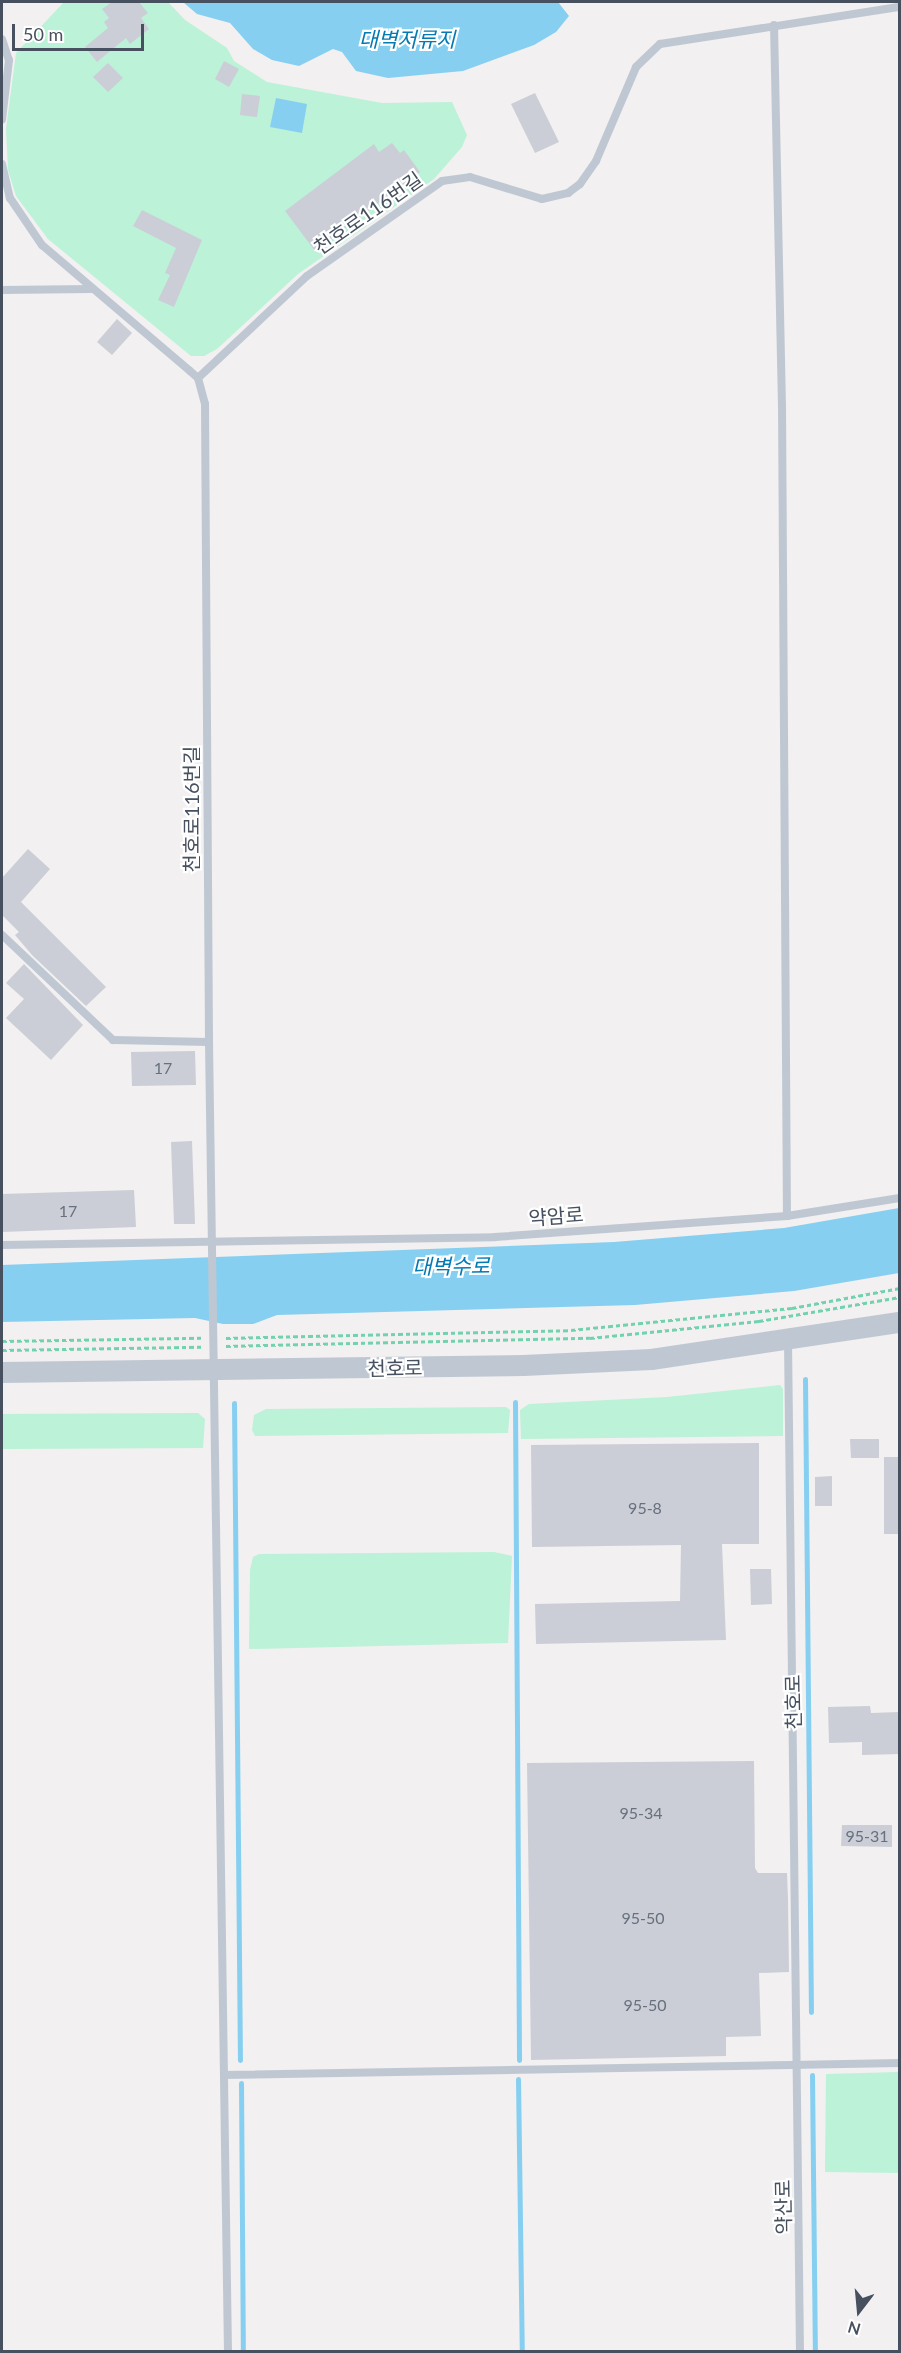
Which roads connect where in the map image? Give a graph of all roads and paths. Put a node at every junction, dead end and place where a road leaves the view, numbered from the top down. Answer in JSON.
{"nodes":[{"id":1,"x":900,"y":7,"type":"edge"},
{"id":2,"x":774,"y":25,"type":"junction"},
{"id":3,"x":2,"y":39,"type":"edge"},
{"id":4,"x":2,"y":120,"type":"edge"},
{"id":5,"x":2,"y":164,"type":"edge"},
{"id":6,"x":91,"y":289,"type":"junction"},
{"id":7,"x":2,"y":290,"type":"edge"},
{"id":8,"x":198,"y":378,"type":"junction"},
{"id":9,"x":2,"y":935,"type":"edge"},
{"id":10,"x":209,"y":1042,"type":"junction"},
{"id":11,"x":900,"y":1198,"type":"edge"},
{"id":12,"x":787,"y":1215,"type":"junction"},
{"id":13,"x":213,"y":1243,"type":"junction"},
{"id":14,"x":2,"y":1245,"type":"edge"},
{"id":15,"x":900,"y":1288,"type":"edge"},
{"id":16,"x":900,"y":1297,"type":"edge"},
{"id":17,"x":900,"y":1322,"type":"edge"},
{"id":18,"x":215,"y":1339,"type":"junction"},
{"id":19,"x":2,"y":1341,"type":"edge"},
{"id":20,"x":788,"y":1341,"type":"junction"},
{"id":21,"x":2,"y":1350,"type":"edge"},
{"id":22,"x":216,"y":1370,"type":"junction"},
{"id":23,"x":2,"y":1372,"type":"edge"},
{"id":24,"x":797,"y":2063,"type":"junction"},
{"id":25,"x":900,"y":2063,"type":"edge"},
{"id":26,"x":224,"y":2075,"type":"junction"},
{"id":27,"x":228,"y":2352,"type":"edge"},
{"id":28,"x":800,"y":2352,"type":"edge"}],
"edges":[{"from":1,"to":2,"type":"lane","name":"천호로116번길"},
{"from":2,"to":8,"type":"lane","name":"천호로116번길"},
{"from":2,"to":12,"type":"lane"},
{"from":3,"to":4,"type":"lane"},
{"from":5,"to":6,"type":"lane"},
{"from":6,"to":7,"type":"lane"},
{"from":6,"to":8,"type":"lane"},
{"from":8,"to":10,"type":"lane","name":"천호로116번길"},
{"from":9,"to":10,"type":"lane"},
{"from":10,"to":13,"type":"lane","name":"천호로116번길"},
{"from":11,"to":12,"type":"lane","name":"약암로"},
{"from":12,"to":13,"type":"lane","name":"약암로"},
{"from":13,"to":14,"type":"lane"},
{"from":13,"to":18,"type":"lane","name":"천호로116번길"},
{"from":15,"to":18,"type":"path"},
{"from":16,"to":18,"type":"path"},
{"from":17,"to":20,"type":"street","name":"천호로"},
{"from":18,"to":19,"type":"path"},
{"from":18,"to":21,"type":"path"},
{"from":18,"to":22,"type":"lane","name":"천호로116번길"},
{"from":20,"to":22,"type":"street","name":"천호로"},
{"from":20,"to":24,"type":"lane","name":"천호로"},
{"from":22,"to":23,"type":"street","name":"천호로"},
{"from":22,"to":26,"type":"lane","name":"천호로116번길"},
{"from":24,"to":25,"type":"lane"},
{"from":24,"to":26,"type":"lane"},
{"from":24,"to":28,"type":"lane","name":"약산로"},
{"from":26,"to":27,"type":"lane","name":"천호로116번길"}]}
